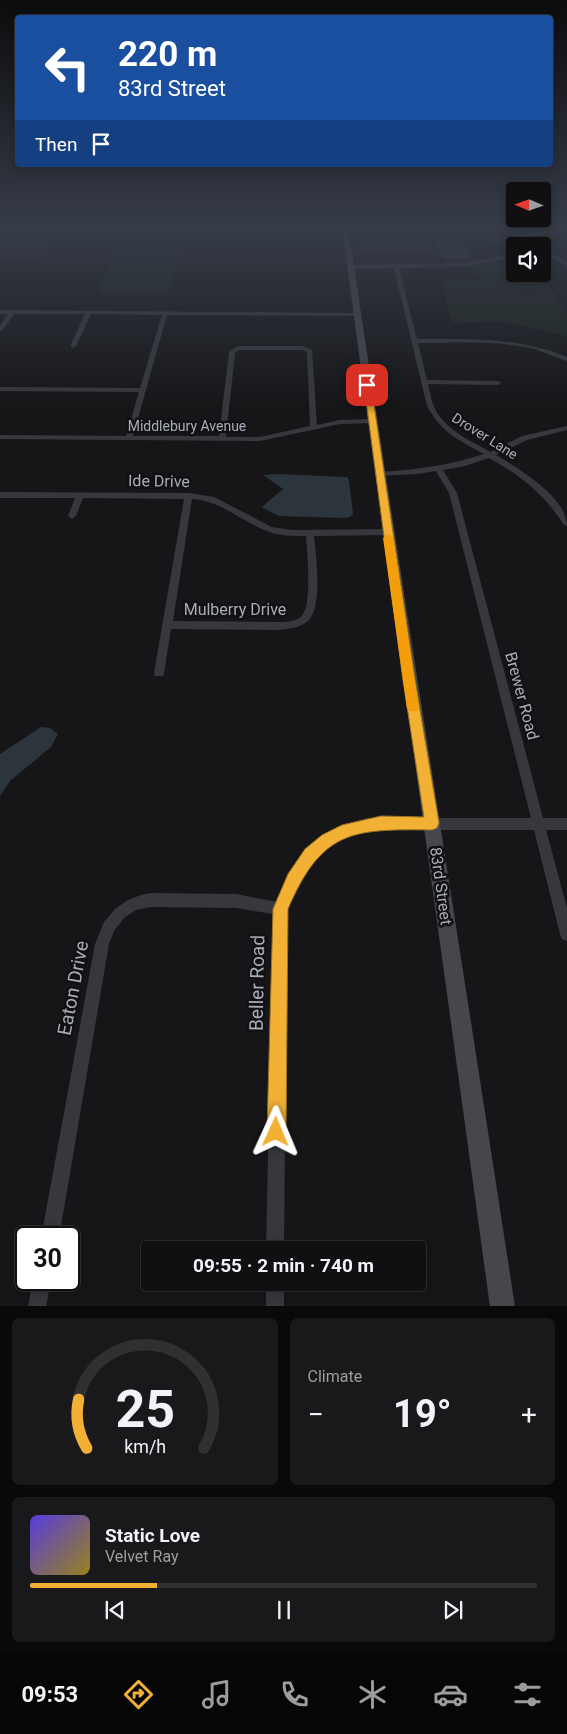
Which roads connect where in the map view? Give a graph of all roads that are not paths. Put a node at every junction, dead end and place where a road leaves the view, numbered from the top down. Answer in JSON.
{"nodes":[{"id":1,"x":353,"y":288,"type":"edge"},
{"id":2,"x":401,"y":288,"type":"edge"},
{"id":3,"x":0,"y":312,"type":"edge"},
{"id":4,"x":12,"y":312,"type":"junction"},
{"id":5,"x":89,"y":312,"type":"junction"},
{"id":6,"x":165,"y":312,"type":"junction"},
{"id":7,"x":357,"y":314,"type":"junction"},
{"id":8,"x":0,"y":330,"type":"edge"},
{"id":9,"x":415,"y":341,"type":"junction"},
{"id":10,"x":74,"y":346,"type":"dead end"},
{"id":11,"x":567,"y":359,"type":"edge"},
{"id":12,"x":425,"y":382,"type":"junction"},
{"id":13,"x":498,"y":383,"type":"dead end"},
{"id":14,"x":0,"y":389,"type":"edge"},
{"id":15,"x":144,"y":390,"type":"junction"},
{"id":16,"x":373,"y":421,"type":"junction"},
{"id":17,"x":314,"y":428,"type":"junction"},
{"id":18,"x":567,"y":428,"type":"edge"},
{"id":19,"x":0,"y":437,"type":"edge"},
{"id":20,"x":130,"y":438,"type":"junction"},
{"id":21,"x":222,"y":439,"type":"junction"},
{"id":22,"x":490,"y":455,"type":"junction"},
{"id":23,"x":439,"y":469,"type":"junction"},
{"id":24,"x":380,"y":474,"type":"junction"},
{"id":25,"x":0,"y":495,"type":"edge"},
{"id":26,"x":80,"y":495,"type":"junction"},
{"id":27,"x":189,"y":496,"type":"junction"},
{"id":28,"x":72,"y":516,"type":"dead end"},
{"id":29,"x":567,"y":523,"type":"edge"},
{"id":30,"x":310,"y":533,"type":"junction"},
{"id":31,"x":388,"y":534,"type":"junction"},
{"id":32,"x":167,"y":625,"type":"junction"},
{"id":33,"x":158,"y":673,"type":"dead end"},
{"id":34,"x":432,"y":823,"type":"junction"},
{"id":35,"x":539,"y":824,"type":"junction"},
{"id":36,"x":567,"y":824,"type":"edge"},
{"id":37,"x":280,"y":909,"type":"junction"},
{"id":38,"x":567,"y":934,"type":"edge"},
{"id":39,"x":52,"y":1226,"type":"edge"},
{"id":40,"x":275,"y":1241,"type":"edge"},
{"id":41,"x":40,"y":1291,"type":"edge"},
{"id":42,"x":275,"y":1291,"type":"edge"},
{"id":43,"x":38,"y":1306,"type":"edge"},
{"id":44,"x":274,"y":1306,"type":"edge"},
{"id":45,"x":503,"y":1306,"type":"edge"}],
"edges":[{"from":1,"to":7,"type":"main road","name":"83rd Street"},
{"from":2,"to":9,"type":"street","name":"Drover Lane"},
{"from":3,"to":4,"type":"street"},
{"from":4,"to":5,"type":"street"},
{"from":4,"to":8,"type":"street"},
{"from":5,"to":6,"type":"street"},
{"from":5,"to":10,"type":"street"},
{"from":6,"to":7,"type":"street"},
{"from":6,"to":15,"type":"street"},
{"from":7,"to":16,"type":"main road","name":"83rd Street"},
{"from":9,"to":11,"type":"street"},
{"from":9,"to":12,"type":"street","name":"Drover Lane"},
{"from":12,"to":13,"type":"street"},
{"from":12,"to":22,"type":"street","name":"Drover Lane"},
{"from":14,"to":15,"type":"street"},
{"from":15,"to":20,"type":"street"},
{"from":16,"to":17,"type":"street","name":"Middlebury Avenue"},
{"from":16,"to":24,"type":"main road","name":"83rd Street"},
{"from":17,"to":21,"type":"street","name":"Middlebury Avenue"},
{"from":17,"to":21,"type":"street"},
{"from":18,"to":22,"type":"street"},
{"from":19,"to":20,"type":"street","name":"Middlebury Avenue"},
{"from":20,"to":21,"type":"street","name":"Middlebury Avenue"},
{"from":22,"to":23,"type":"street"},
{"from":22,"to":29,"type":"street","name":"Drover Lane"},
{"from":23,"to":24,"type":"street"},
{"from":23,"to":35,"type":"street","name":"Brewer Road"},
{"from":24,"to":31,"type":"main road","name":"83rd Street"},
{"from":25,"to":26,"type":"street","name":"Ide Drive"},
{"from":26,"to":27,"type":"street","name":"Ide Drive"},
{"from":26,"to":28,"type":"street"},
{"from":27,"to":30,"type":"street","name":"Ide Drive"},
{"from":27,"to":32,"type":"street"},
{"from":30,"to":31,"type":"street","name":"Ide Drive"},
{"from":30,"to":32,"type":"street","name":"Mulberry Drive"},
{"from":31,"to":34,"type":"main road","name":"83rd Street"},
{"from":32,"to":33,"type":"street"},
{"from":34,"to":35,"type":"street","name":"Beller Road"},
{"from":34,"to":37,"type":"street","name":"Beller Road"},
{"from":34,"to":45,"type":"main road","name":"83rd Street"},
{"from":35,"to":36,"type":"street","name":"Beller Road"},
{"from":35,"to":38,"type":"street","name":"Brewer Road"},
{"from":37,"to":39,"type":"street","name":"Eaton Drive"},
{"from":37,"to":40,"type":"street","name":"Beller Road"},
{"from":41,"to":43,"type":"street"},
{"from":42,"to":44,"type":"street"}]}
